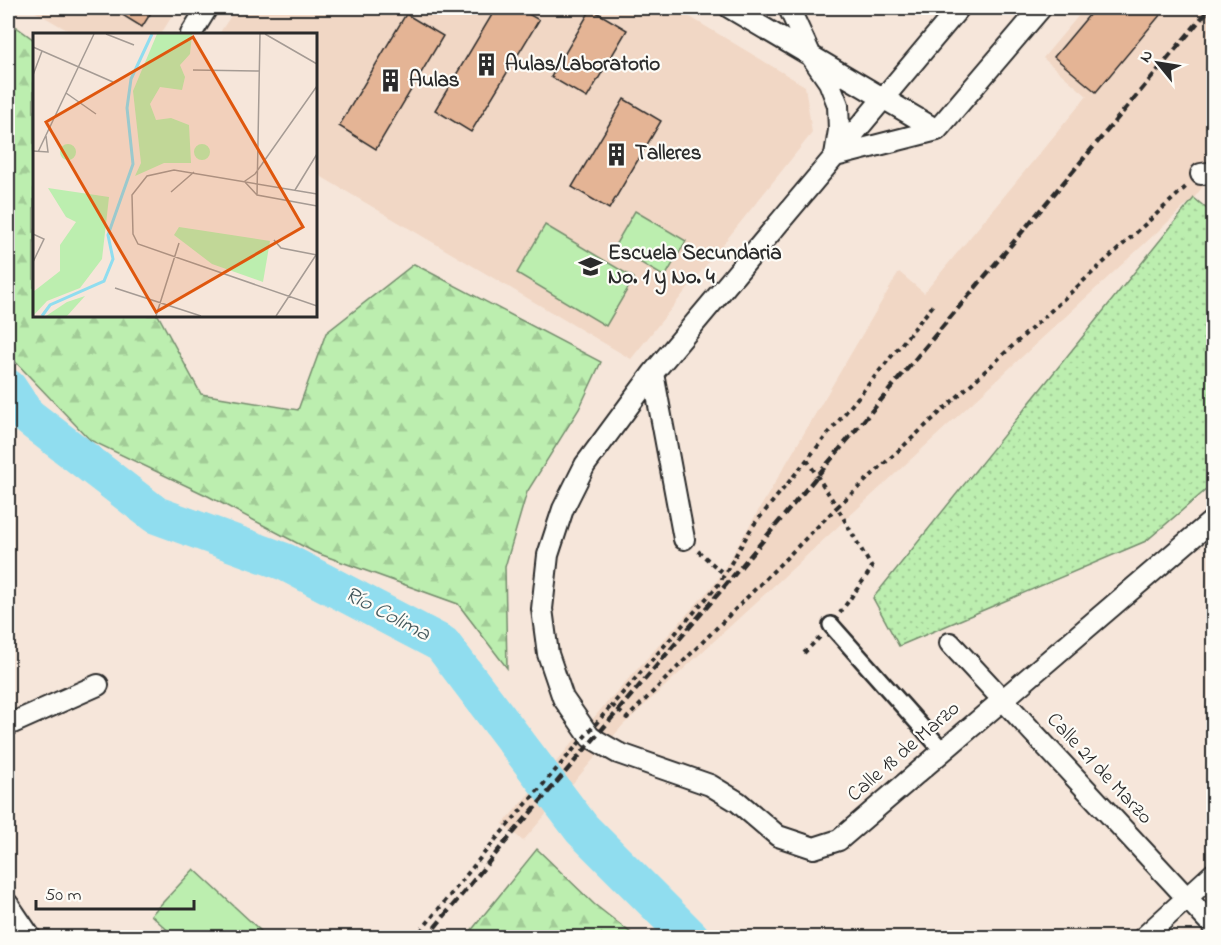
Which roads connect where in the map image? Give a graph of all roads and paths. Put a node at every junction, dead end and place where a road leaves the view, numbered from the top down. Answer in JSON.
{"nodes":[{"id":1,"x":207,"y":8,"type":"edge"},
{"id":2,"x":730,"y":8,"type":"edge"},
{"id":3,"x":789,"y":8,"type":"edge"},
{"id":4,"x":959,"y":8,"type":"edge"},
{"id":5,"x":1041,"y":8,"type":"edge"},
{"id":6,"x":191,"y":33,"type":"edge"},
{"id":7,"x":811,"y":56,"type":"junction"},
{"id":8,"x":883,"y":99,"type":"junction"},
{"id":9,"x":937,"y":130,"type":"junction"},
{"id":10,"x":835,"y":156,"type":"junction"},
{"id":11,"x":1207,"y":173,"type":"edge"},
{"id":12,"x":935,"y":303,"type":"dead end"},
{"id":13,"x":652,"y":373,"type":"junction"},
{"id":14,"x":807,"y":460,"type":"junction"},
{"id":15,"x":837,"y":507,"type":"junction"},
{"id":16,"x":1214,"y":519,"type":"edge"},
{"id":17,"x":684,"y":539,"type":"joint"},
{"id":18,"x":725,"y":574,"type":"junction"},
{"id":19,"x":831,"y":625,"type":"junction"},
{"id":20,"x":950,"y":643,"type":"dead end"},
{"id":21,"x":804,"y":653,"type":"dead end"},
{"id":22,"x":98,"y":685,"type":"dead end"},
{"id":23,"x":1002,"y":699,"type":"junction"},
{"id":24,"x":612,"y":705,"type":"junction"},
{"id":25,"x":8,"y":725,"type":"edge"},
{"id":26,"x":943,"y":751,"type":"junction"},
{"id":27,"x":1214,"y":873,"type":"edge"},
{"id":28,"x":1187,"y":898,"type":"junction"},
{"id":29,"x":8,"y":904,"type":"edge"},
{"id":30,"x":1214,"y":927,"type":"edge"},
{"id":31,"x":31,"y":938,"type":"edge"},
{"id":32,"x":415,"y":938,"type":"edge"},
{"id":33,"x":1143,"y":938,"type":"edge"}],
"edges":[{"from":1,"to":6,"type":"street"},
{"from":2,"to":7,"type":"street"},
{"from":3,"to":7,"type":"street"},
{"from":4,"to":8,"type":"street"},
{"from":5,"to":9,"type":"street"},
{"from":7,"to":8,"type":"street"},
{"from":7,"to":10,"type":"street"},
{"from":8,"to":9,"type":"street"},
{"from":8,"to":10,"type":"street"},
{"from":9,"to":10,"type":"street"},
{"from":10,"to":13,"type":"street"},
{"from":11,"to":15,"type":"path"},
{"from":12,"to":14,"type":"path"},
{"from":13,"to":17,"type":"street"},
{"from":13,"to":26,"type":"street","name":"Calle 18 de Marzo"},
{"from":14,"to":15,"type":"path"},
{"from":14,"to":18,"type":"path"},
{"from":15,"to":19,"type":"path"},
{"from":15,"to":24,"type":"path"},
{"from":16,"to":23,"type":"street","name":"Calle 18 de Marzo"},
{"from":17,"to":18,"type":"path"},
{"from":18,"to":24,"type":"path"},
{"from":19,"to":21,"type":"path"},
{"from":19,"to":26,"type":"street"},
{"from":20,"to":23,"type":"street","name":"Calle 21 de Marzo"},
{"from":22,"to":25,"type":"street"},
{"from":23,"to":26,"type":"street","name":"Calle 18 de Marzo"},
{"from":23,"to":28,"type":"street","name":"Calle 21 de Marzo"},
{"from":24,"to":32,"type":"path","bridge":true},
{"from":27,"to":28,"type":"street"},
{"from":28,"to":30,"type":"street","name":"Calle 21 de Marzo"},
{"from":28,"to":33,"type":"street"},
{"from":29,"to":31,"type":"street"}]}
